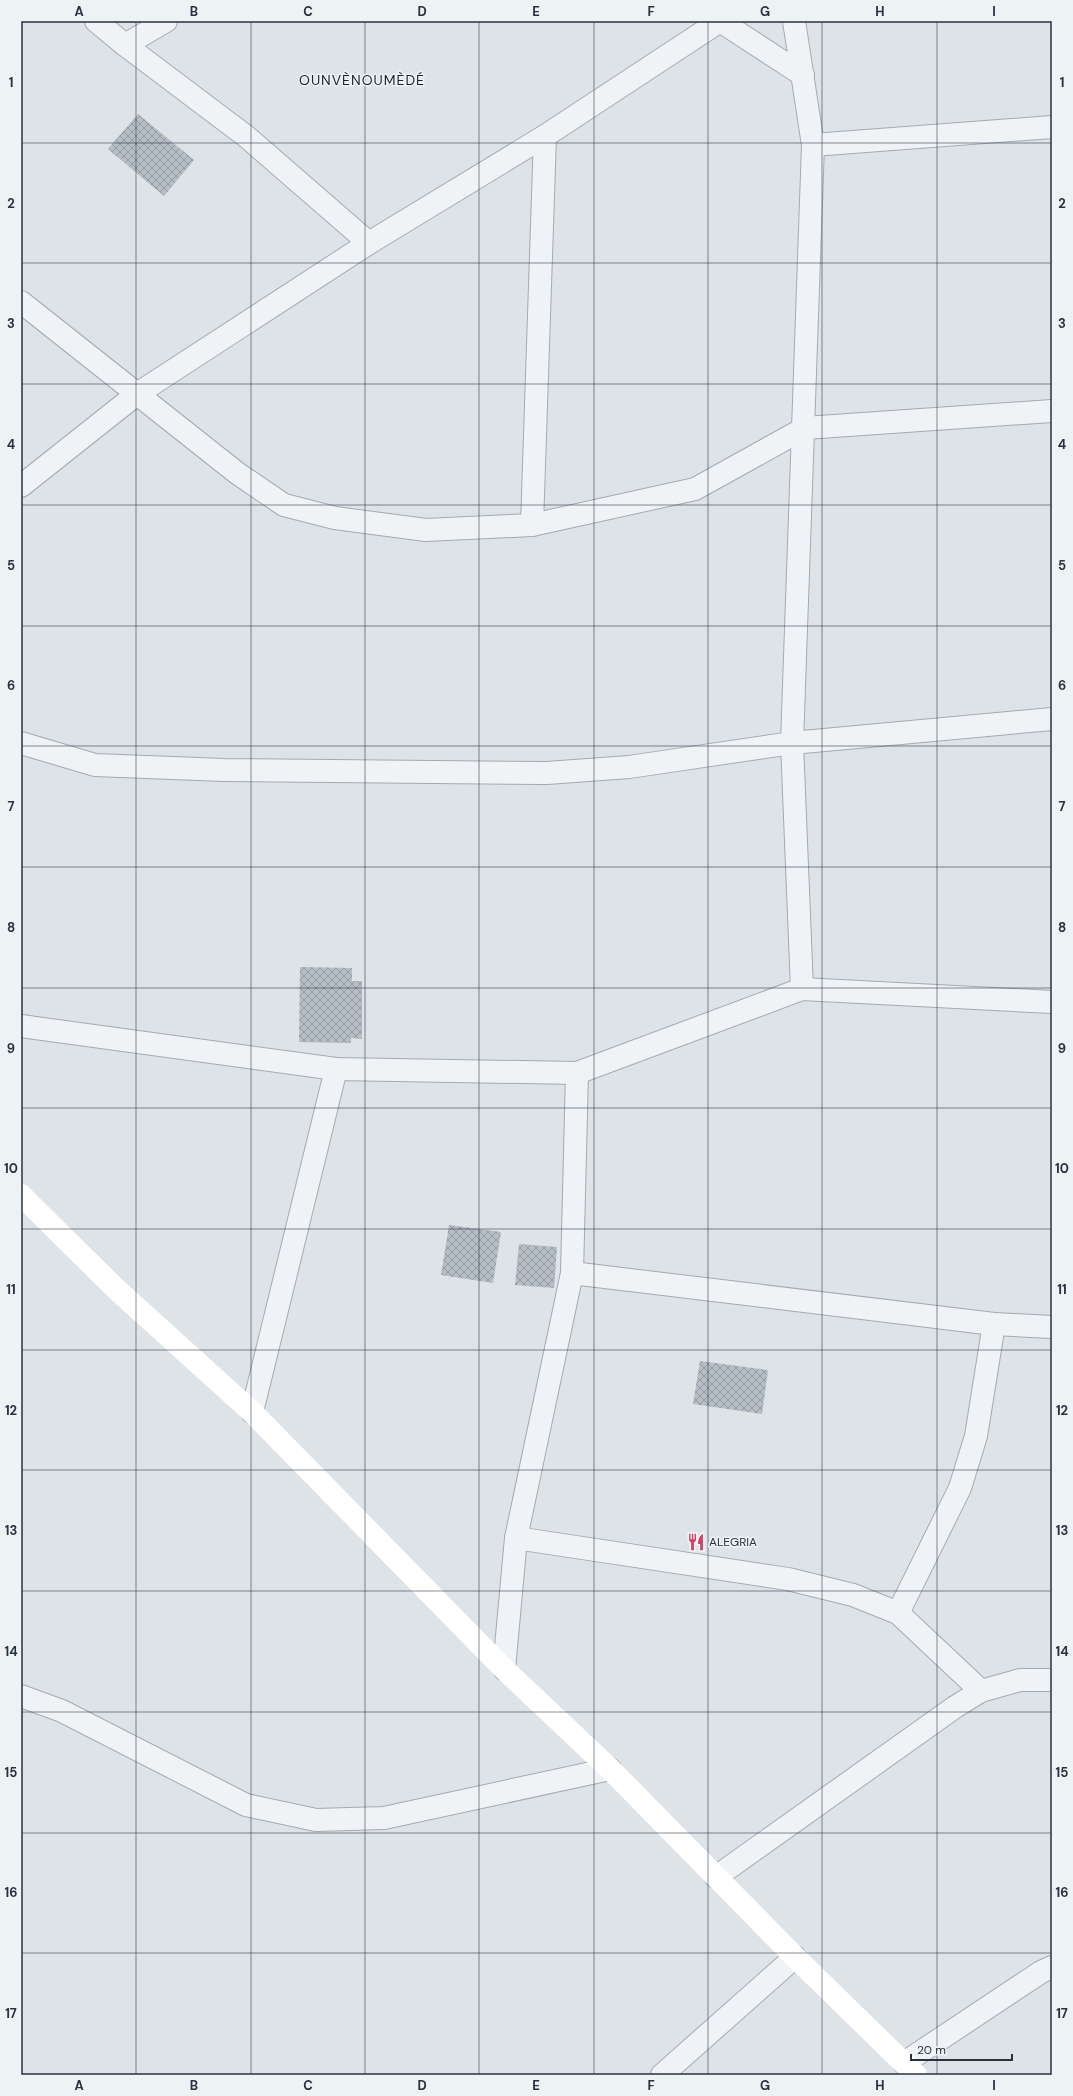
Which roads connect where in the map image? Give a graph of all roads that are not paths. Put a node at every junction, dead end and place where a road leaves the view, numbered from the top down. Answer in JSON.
{"nodes":[{"id":1,"x":96,"y":21,"type":"edge"},
{"id":2,"x":166,"y":21,"type":"edge"},
{"id":3,"x":720,"y":21,"type":"edge"},
{"id":4,"x":794,"y":21,"type":"edge"},
{"id":5,"x":125,"y":45,"type":"junction"},
{"id":6,"x":803,"y":75,"type":"junction"},
{"id":7,"x":1052,"y":127,"type":"edge"},
{"id":8,"x":545,"y":136,"type":"junction"},
{"id":9,"x":813,"y":145,"type":"junction"},
{"id":10,"x":369,"y":243,"type":"junction"},
{"id":11,"x":21,"y":302,"type":"edge"},
{"id":12,"x":137,"y":394,"type":"junction"},
{"id":13,"x":1052,"y":411,"type":"edge"},
{"id":14,"x":804,"y":428,"type":"junction"},
{"id":15,"x":21,"y":486,"type":"edge"},
{"id":16,"x":532,"y":525,"type":"junction"},
{"id":17,"x":1052,"y":719,"type":"edge"},
{"id":18,"x":21,"y":743,"type":"edge"},
{"id":19,"x":792,"y":743,"type":"junction"},
{"id":20,"x":802,"y":989,"type":"junction"},
{"id":21,"x":1052,"y":1002,"type":"edge"},
{"id":22,"x":21,"y":1026,"type":"edge"},
{"id":23,"x":336,"y":1069,"type":"junction"},
{"id":24,"x":577,"y":1073,"type":"junction"},
{"id":25,"x":21,"y":1195,"type":"edge"},
{"id":26,"x":572,"y":1273,"type":"junction"},
{"id":27,"x":994,"y":1324,"type":"junction"},
{"id":28,"x":1052,"y":1327,"type":"edge"},
{"id":29,"x":252,"y":1412,"type":"junction"},
{"id":30,"x":516,"y":1538,"type":"junction"},
{"id":31,"x":898,"y":1613,"type":"junction"},
{"id":32,"x":504,"y":1669,"type":"junction"},
{"id":33,"x":1052,"y":1680,"type":"edge"},
{"id":34,"x":981,"y":1691,"type":"junction"},
{"id":35,"x":21,"y":1696,"type":"edge"},
{"id":36,"x":610,"y":1769,"type":"junction"},
{"id":37,"x":716,"y":1877,"type":"junction"},
{"id":38,"x":795,"y":1957,"type":"junction"},
{"id":39,"x":1052,"y":1967,"type":"edge"},
{"id":40,"x":910,"y":2069,"type":"edge"},
{"id":41,"x":662,"y":2075,"type":"edge"}],
"edges":[{"from":1,"to":5,"type":"street"},
{"from":2,"to":5,"type":"street"},
{"from":3,"to":6,"type":"street"},
{"from":3,"to":8,"type":"street"},
{"from":4,"to":6,"type":"street"},
{"from":5,"to":10,"type":"street"},
{"from":6,"to":9,"type":"street"},
{"from":7,"to":9,"type":"street"},
{"from":8,"to":10,"type":"street"},
{"from":8,"to":16,"type":"street"},
{"from":9,"to":14,"type":"street"},
{"from":10,"to":12,"type":"street"},
{"from":11,"to":12,"type":"street"},
{"from":12,"to":15,"type":"street"},
{"from":12,"to":16,"type":"street"},
{"from":13,"to":14,"type":"street"},
{"from":14,"to":16,"type":"street"},
{"from":14,"to":19,"type":"street"},
{"from":17,"to":19,"type":"street"},
{"from":18,"to":19,"type":"street"},
{"from":19,"to":20,"type":"street"},
{"from":20,"to":21,"type":"street"},
{"from":20,"to":24,"type":"street"},
{"from":22,"to":23,"type":"street"},
{"from":23,"to":24,"type":"street"},
{"from":23,"to":29,"type":"street"},
{"from":24,"to":26,"type":"street"},
{"from":25,"to":29,"type":"main road"},
{"from":26,"to":27,"type":"street"},
{"from":26,"to":30,"type":"street"},
{"from":27,"to":28,"type":"street"},
{"from":27,"to":31,"type":"street"},
{"from":29,"to":32,"type":"main road"},
{"from":30,"to":31,"type":"street"},
{"from":30,"to":32,"type":"street"},
{"from":31,"to":34,"type":"street"},
{"from":32,"to":36,"type":"main road"},
{"from":33,"to":34,"type":"street"},
{"from":34,"to":37,"type":"street"},
{"from":35,"to":36,"type":"street"},
{"from":36,"to":37,"type":"main road"},
{"from":37,"to":38,"type":"main road"},
{"from":38,"to":40,"type":"main road"},
{"from":38,"to":41,"type":"street"},
{"from":39,"to":40,"type":"street"}]}
